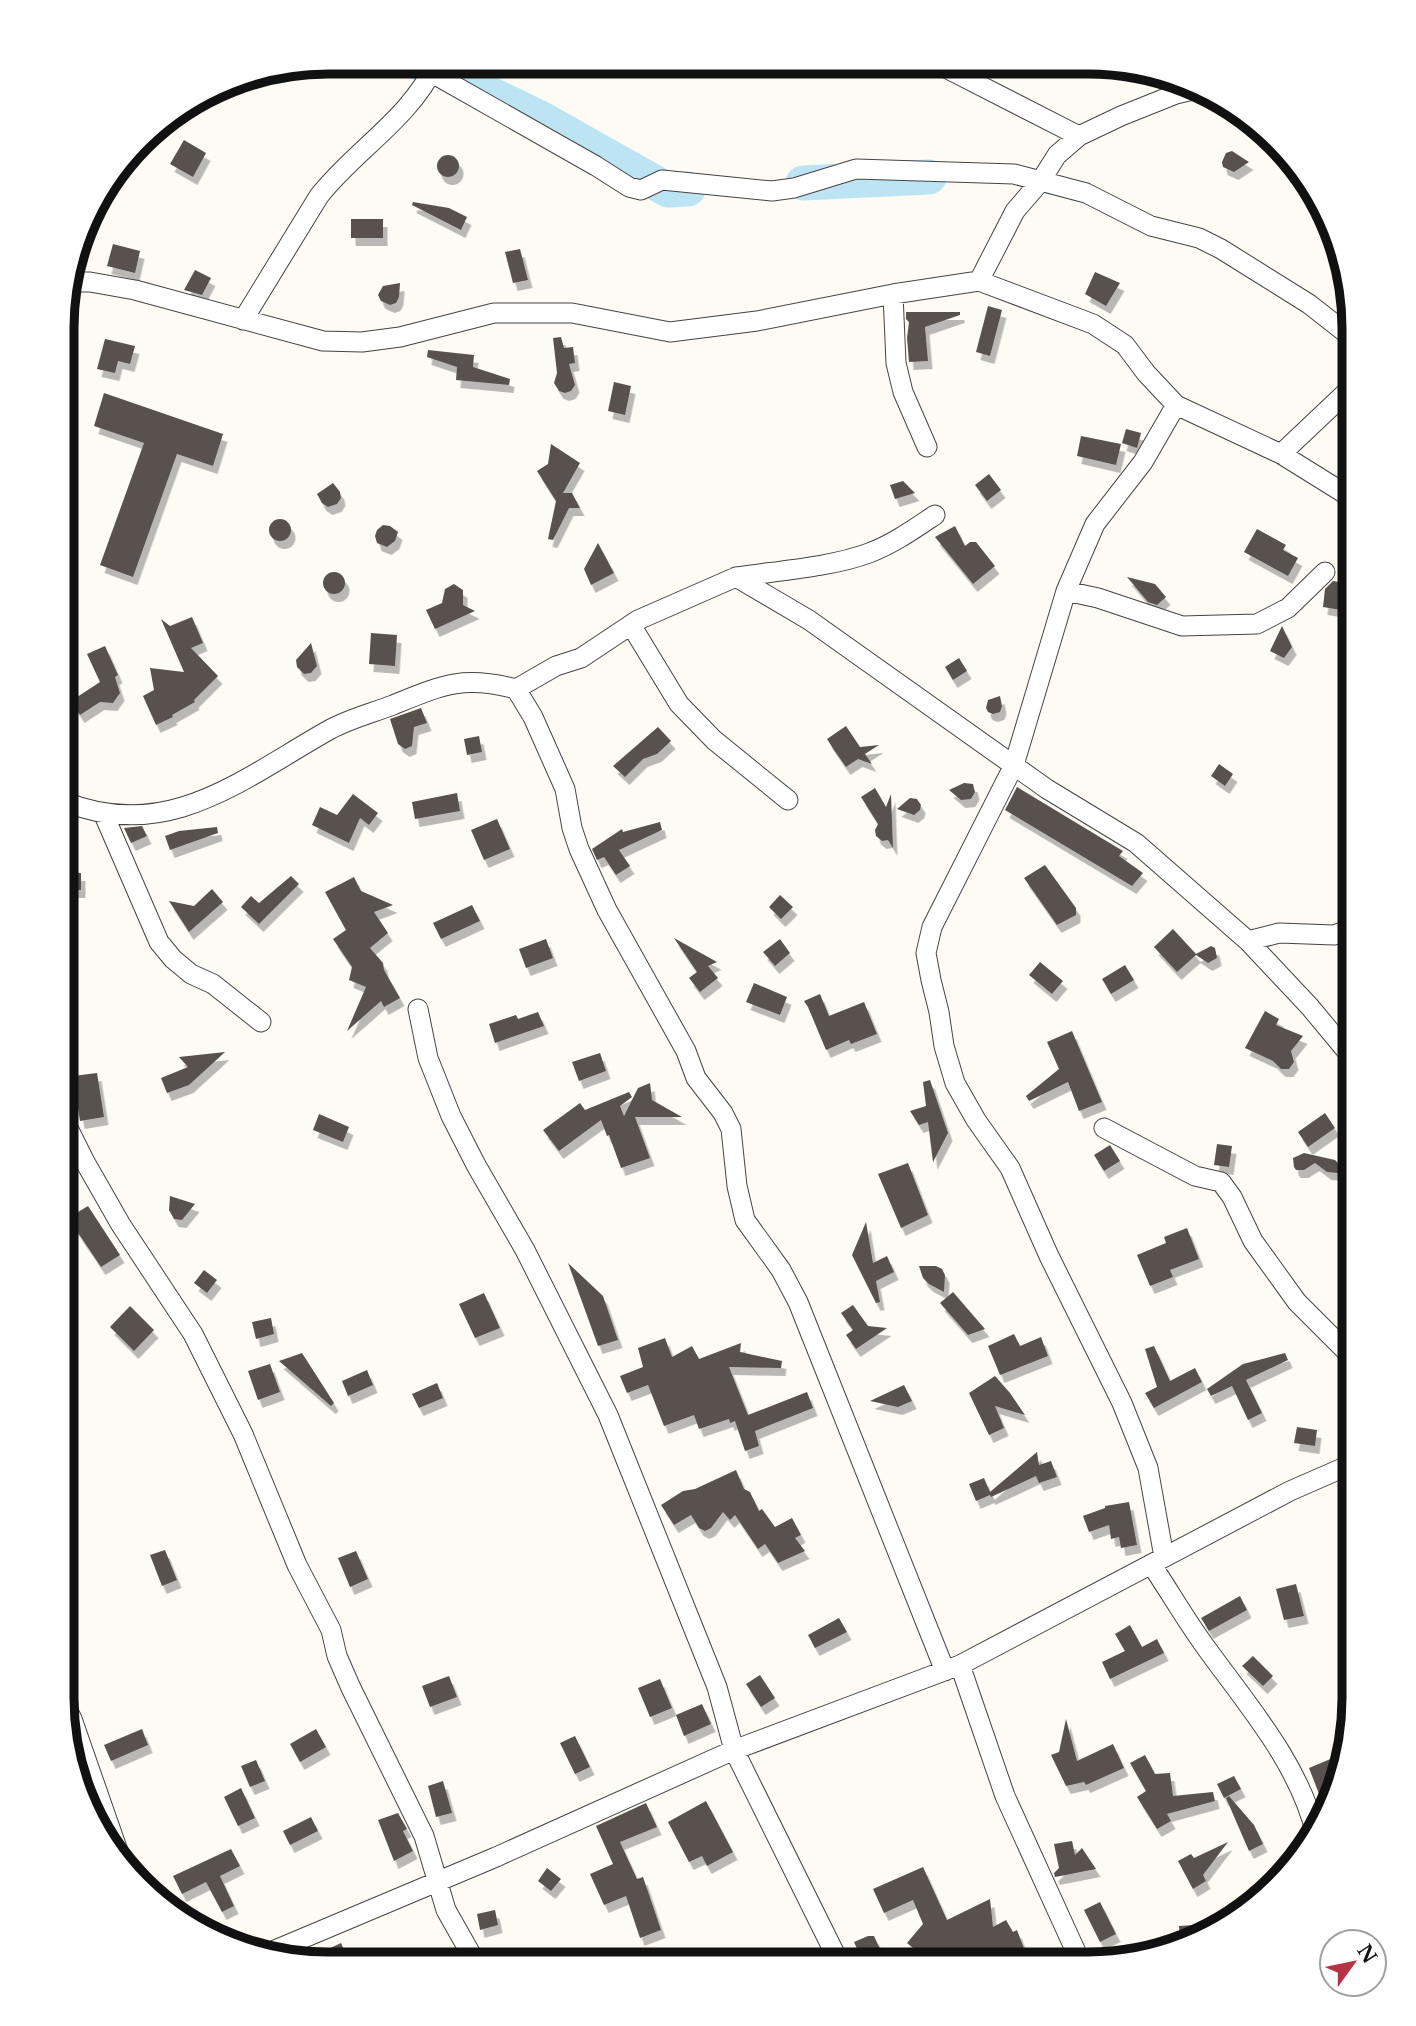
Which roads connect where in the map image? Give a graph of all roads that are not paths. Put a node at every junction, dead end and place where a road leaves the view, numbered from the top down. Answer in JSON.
{"nodes":[{"id":1,"x":430,"y":74,"type":"edge"},
{"id":2,"x":445,"y":74,"type":"edge"},
{"id":3,"x":958,"y":74,"type":"edge"},
{"id":4,"x":1172,"y":88,"type":"edge"},
{"id":5,"x":1184,"y":92,"type":"edge"},
{"id":6,"x":1175,"y":94,"type":"junction"},
{"id":7,"x":1079,"y":136,"type":"junction"},
{"id":8,"x":1040,"y":182,"type":"junction"},
{"id":9,"x":979,"y":281,"type":"junction"},
{"id":10,"x":78,"y":282,"type":"edge"},
{"id":11,"x":893,"y":294,"type":"junction"},
{"id":12,"x":243,"y":320,"type":"junction"},
{"id":13,"x":1342,"y":330,"type":"edge"},
{"id":14,"x":1342,"y":396,"type":"edge"},
{"id":15,"x":1176,"y":405,"type":"junction"},
{"id":16,"x":927,"y":447,"type":"dead end"},
{"id":17,"x":1281,"y":454,"type":"junction"},
{"id":18,"x":1342,"y":492,"type":"edge"},
{"id":19,"x":935,"y":515,"type":"dead end"},
{"id":20,"x":1325,"y":572,"type":"dead end"},
{"id":21,"x":736,"y":577,"type":"junction"},
{"id":22,"x":1066,"y":591,"type":"junction"},
{"id":23,"x":631,"y":625,"type":"junction"},
{"id":24,"x":516,"y":689,"type":"junction"},
{"id":25,"x":1014,"y":765,"type":"junction"},
{"id":26,"x":788,"y":800,"type":"dead end"},
{"id":27,"x":74,"y":805,"type":"edge"},
{"id":28,"x":104,"y":815,"type":"junction"},
{"id":29,"x":1342,"y":933,"type":"edge"},
{"id":30,"x":1248,"y":942,"type":"junction"},
{"id":31,"x":418,"y":1009,"type":"dead end"},
{"id":32,"x":261,"y":1022,"type":"dead end"},
{"id":33,"x":1342,"y":1046,"type":"edge"},
{"id":34,"x":1104,"y":1128,"type":"dead end"},
{"id":35,"x":74,"y":1140,"type":"edge"},
{"id":36,"x":1342,"y":1347,"type":"edge"},
{"id":37,"x":1342,"y":1468,"type":"edge"},
{"id":38,"x":1158,"y":1561,"type":"junction"},
{"id":39,"x":952,"y":1668,"type":"junction"},
{"id":40,"x":76,"y":1730,"type":"edge"},
{"id":41,"x":734,"y":1750,"type":"junction"},
{"id":42,"x":1312,"y":1819,"type":"edge"},
{"id":43,"x":111,"y":1832,"type":"edge"},
{"id":44,"x":437,"y":1881,"type":"junction"},
{"id":45,"x":279,"y":1948,"type":"edge"},
{"id":46,"x":470,"y":1952,"type":"edge"},
{"id":47,"x":834,"y":1952,"type":"edge"},
{"id":48,"x":1076,"y":1952,"type":"edge"}],
"edges":[{"from":1,"to":12,"type":"street"},
{"from":2,"to":8,"type":"street"},
{"from":3,"to":7,"type":"street"},
{"from":4,"to":6,"type":"street"},
{"from":5,"to":6,"type":"street"},
{"from":6,"to":7,"type":"street"},
{"from":7,"to":8,"type":"street"},
{"from":8,"to":9,"type":"street"},
{"from":8,"to":13,"type":"street"},
{"from":9,"to":11,"type":"street"},
{"from":9,"to":15,"type":"street"},
{"from":10,"to":12,"type":"street"},
{"from":11,"to":12,"type":"street"},
{"from":11,"to":16,"type":"street"},
{"from":14,"to":17,"type":"street"},
{"from":15,"to":17,"type":"street"},
{"from":15,"to":22,"type":"street"},
{"from":17,"to":18,"type":"street"},
{"from":19,"to":21,"type":"street"},
{"from":20,"to":22,"type":"street"},
{"from":21,"to":23,"type":"street"},
{"from":21,"to":25,"type":"street"},
{"from":22,"to":25,"type":"street"},
{"from":23,"to":24,"type":"street"},
{"from":23,"to":26,"type":"street"},
{"from":24,"to":28,"type":"street"},
{"from":24,"to":39,"type":"street"},
{"from":25,"to":30,"type":"street"},
{"from":25,"to":38,"type":"street"},
{"from":27,"to":28,"type":"street"},
{"from":28,"to":32,"type":"street"},
{"from":29,"to":30,"type":"street"},
{"from":30,"to":33,"type":"street"},
{"from":31,"to":41,"type":"street"},
{"from":34,"to":36,"type":"street"},
{"from":35,"to":44,"type":"street"},
{"from":37,"to":38,"type":"street"},
{"from":38,"to":39,"type":"street"},
{"from":38,"to":42,"type":"street"},
{"from":39,"to":41,"type":"street"},
{"from":39,"to":48,"type":"street"},
{"from":40,"to":43,"type":"street"},
{"from":41,"to":44,"type":"street"},
{"from":41,"to":47,"type":"street"},
{"from":44,"to":45,"type":"street"},
{"from":44,"to":46,"type":"street"}]}
